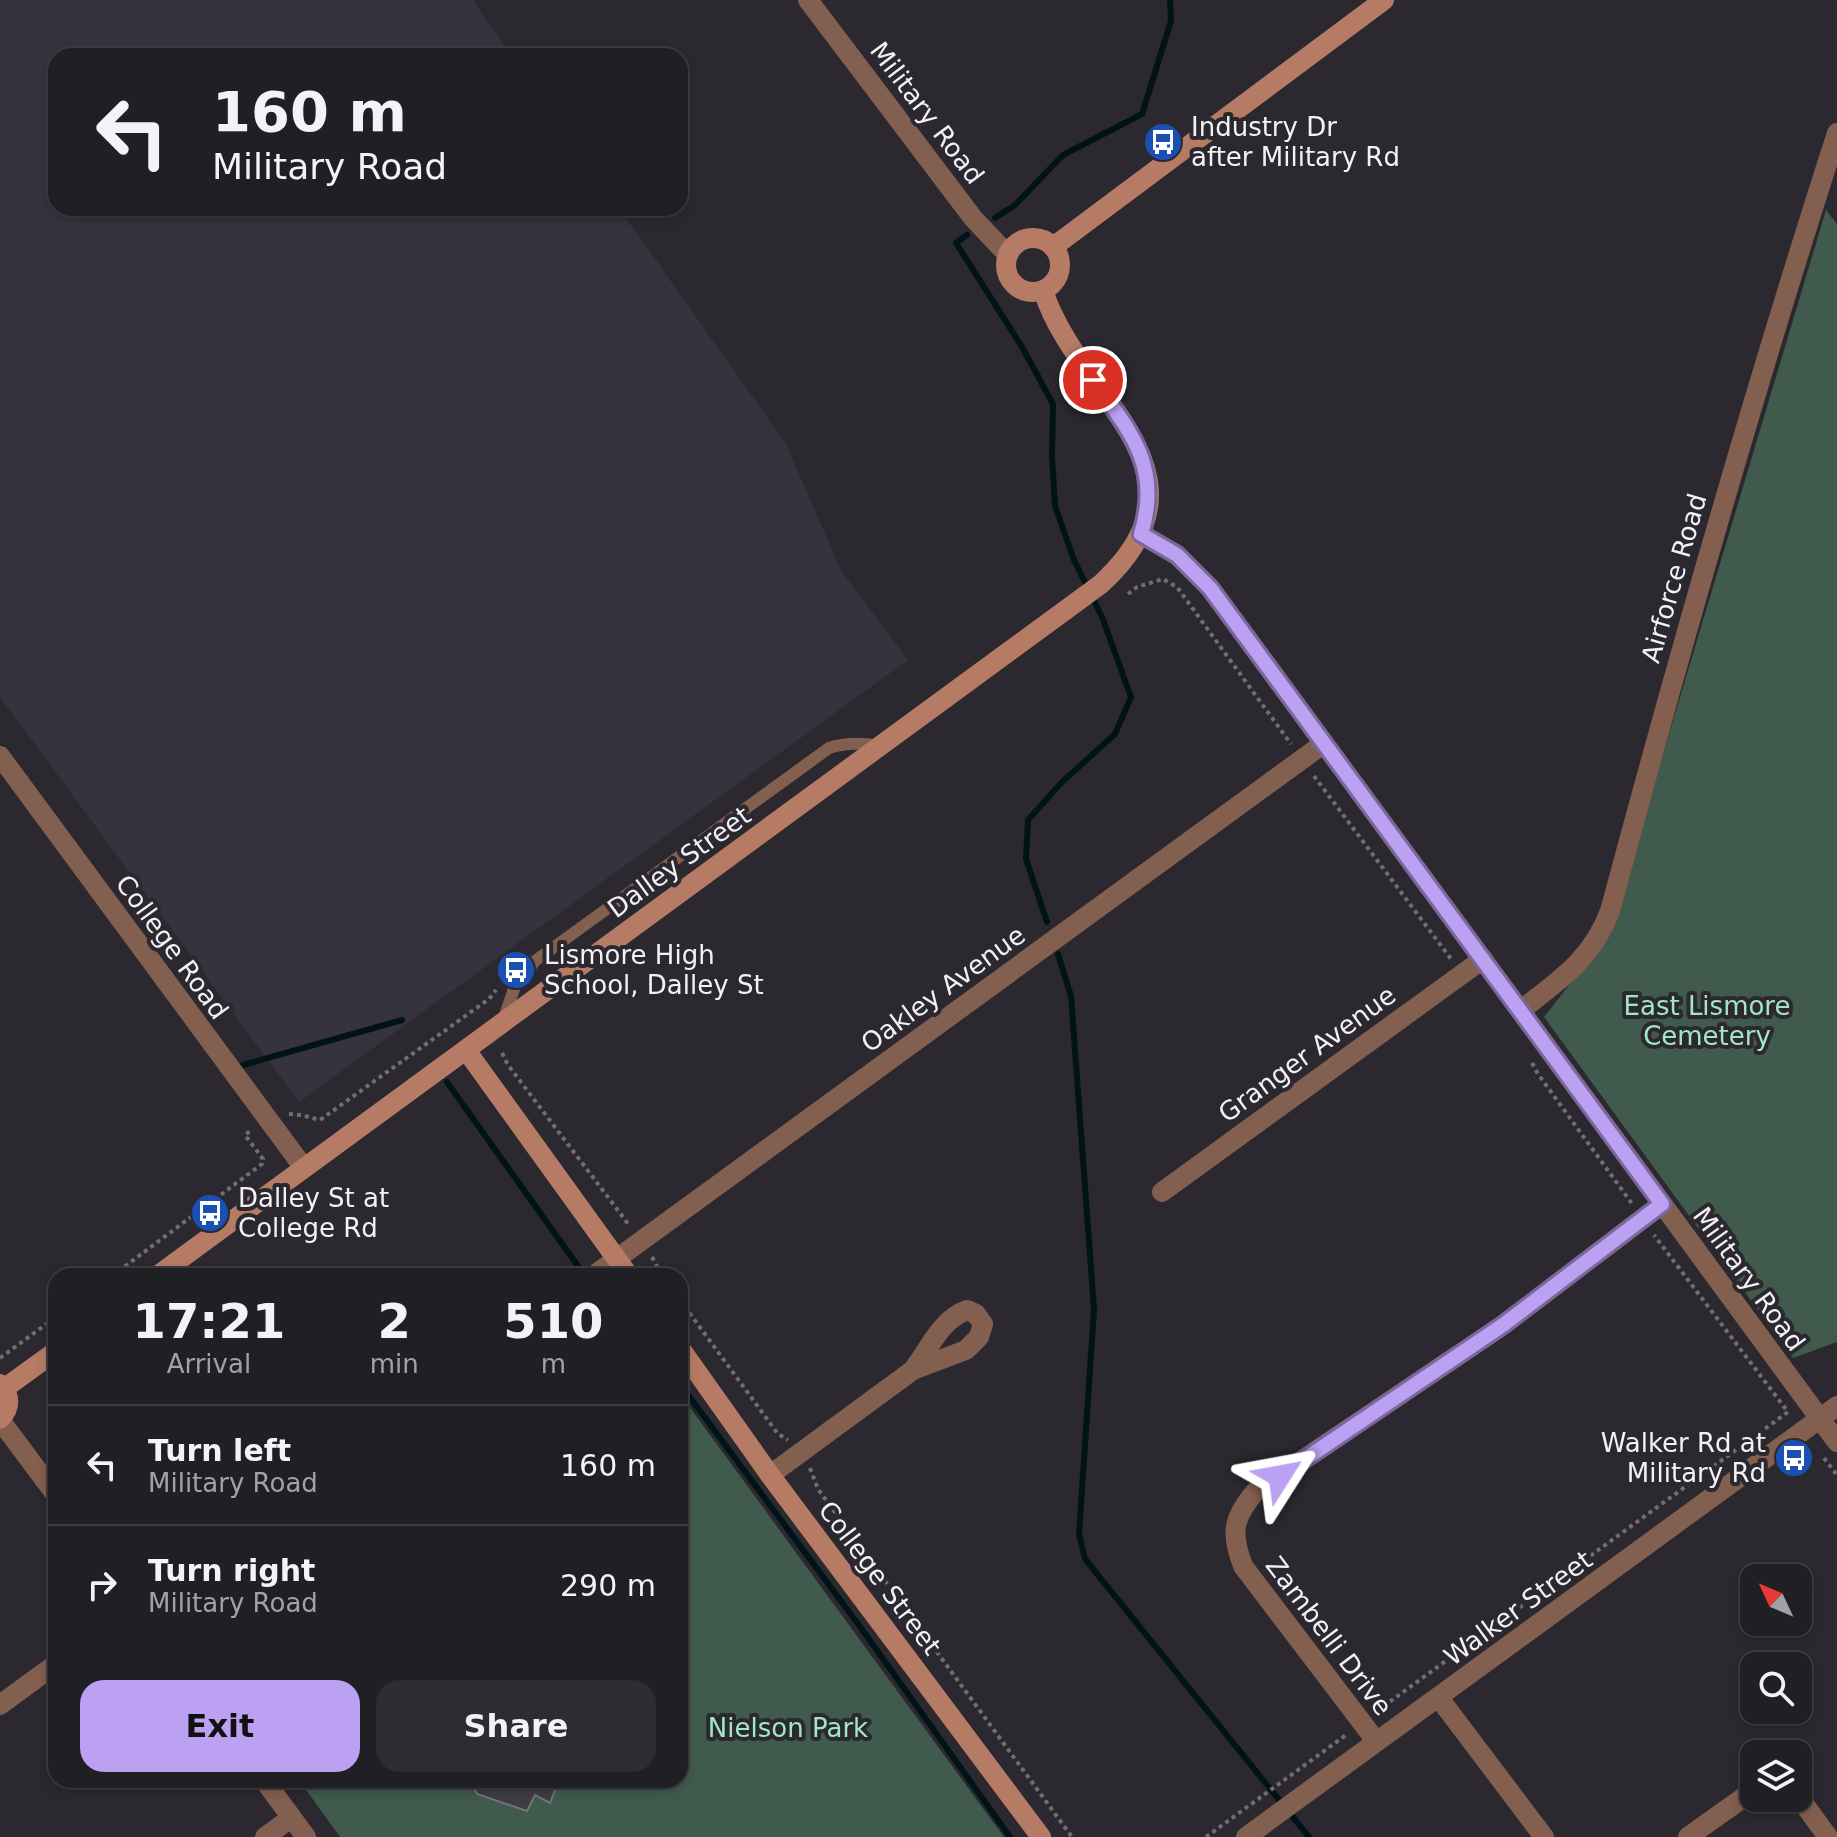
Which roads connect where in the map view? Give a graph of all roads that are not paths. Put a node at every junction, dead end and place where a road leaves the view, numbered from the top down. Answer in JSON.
{"nodes":[{"id":1,"x":808,"y":0,"type":"edge"},
{"id":2,"x":1384,"y":0,"type":"edge"},
{"id":3,"x":1837,"y":133,"type":"edge"},
{"id":4,"x":1053,"y":247,"type":"junction"},
{"id":5,"x":1008,"y":255,"type":"junction"},
{"id":6,"x":1043,"y":290,"type":"junction"},
{"id":7,"x":1141,"y":534,"type":"junction"},
{"id":8,"x":1323,"y":744,"type":"junction"},
{"id":9,"x":880,"y":746,"type":"junction"},
{"id":10,"x":0,"y":756,"type":"edge"},
{"id":11,"x":1483,"y":959,"type":"junction"},
{"id":12,"x":1521,"y":1010,"type":"junction"},
{"id":13,"x":502,"y":1024,"type":"junction"},
{"id":14,"x":466,"y":1050,"type":"junction"},
{"id":15,"x":304,"y":1168,"type":"junction"},
{"id":16,"x":1162,"y":1192,"type":"dead end"},
{"id":17,"x":1662,"y":1204,"type":"junction"},
{"id":18,"x":616,"y":1258,"type":"junction"},
{"id":19,"x":168,"y":1268,"type":"edge"},
{"id":20,"x":603,"y":1268,"type":"edge"},
{"id":21,"x":623,"y":1268,"type":"edge"},
{"id":22,"x":48,"y":1356,"type":"edge"},
{"id":23,"x":688,"y":1359,"type":"edge"},
{"id":24,"x":913,"y":1370,"type":"dead end"},
{"id":25,"x":2,"y":1386,"type":"edge"},
{"id":26,"x":1837,"y":1406,"type":"edge"},
{"id":27,"x":1820,"y":1419,"type":"junction"},
{"id":28,"x":0,"y":1420,"type":"edge"},
{"id":29,"x":1837,"y":1442,"type":"edge"},
{"id":30,"x":770,"y":1475,"type":"junction"},
{"id":31,"x":48,"y":1484,"type":"edge"},
{"id":32,"x":48,"y":1670,"type":"edge"},
{"id":33,"x":1439,"y":1698,"type":"junction"},
{"id":34,"x":0,"y":1705,"type":"edge"},
{"id":35,"x":1376,"y":1741,"type":"junction"},
{"id":36,"x":270,"y":1788,"type":"edge"},
{"id":37,"x":1740,"y":1800,"type":"edge"},
{"id":38,"x":1810,"y":1812,"type":"edge"},
{"id":39,"x":291,"y":1818,"type":"junction"},
{"id":40,"x":265,"y":1837,"type":"edge"},
{"id":41,"x":306,"y":1837,"type":"edge"},
{"id":42,"x":1041,"y":1837,"type":"edge"},
{"id":43,"x":1246,"y":1837,"type":"edge"},
{"id":44,"x":1544,"y":1837,"type":"edge"},
{"id":45,"x":1688,"y":1837,"type":"edge"},
{"id":46,"x":1828,"y":1837,"type":"edge"}],
"edges":[{"from":1,"to":5,"type":"street","name":"Military Road"},
{"from":2,"to":4,"type":"street"},
{"from":3,"to":12,"type":"street","name":"Airforce Road"},
{"from":4,"to":5,"type":"street"},
{"from":4,"to":6,"type":"street"},
{"from":5,"to":6,"type":"street"},
{"from":6,"to":7,"type":"street"},
{"from":7,"to":8,"type":"street","name":"Military Road"},
{"from":7,"to":9,"type":"street","name":"Dalley Street"},
{"from":8,"to":11,"type":"street","name":"Military Road"},
{"from":8,"to":18,"type":"street","name":"Oakley Avenue"},
{"from":9,"to":13,"type":"street","name":"Dalley Street"},
{"from":9,"to":13,"type":"lane"},
{"from":10,"to":15,"type":"street","name":"College Road"},
{"from":11,"to":12,"type":"street","name":"Military Road"},
{"from":11,"to":16,"type":"street","name":"Granger Avenue"},
{"from":12,"to":17,"type":"street","name":"Military Road"},
{"from":13,"to":14,"type":"street","name":"Dalley Street"},
{"from":14,"to":15,"type":"street","name":"Dalley Street"},
{"from":14,"to":18,"type":"street"},
{"from":15,"to":19,"type":"street","name":"Dalley Street"},
{"from":17,"to":27,"type":"street","name":"Military Road"},
{"from":17,"to":35,"type":"street","name":"Zambelli Drive"},
{"from":18,"to":20,"type":"street","name":"Oakley Avenue"},
{"from":18,"to":21,"type":"street"},
{"from":22,"to":25,"type":"street"},
{"from":23,"to":30,"type":"street","name":"College Street"},
{"from":24,"to":30,"type":"street"},
{"from":25,"to":28,"type":"street"},
{"from":26,"to":27,"type":"street","name":"Walker Street"},
{"from":27,"to":29,"type":"street","name":"Military Road"},
{"from":27,"to":33,"type":"street","name":"Walker Street"},
{"from":28,"to":31,"type":"street"},
{"from":30,"to":42,"type":"street","name":"College Street"},
{"from":32,"to":34,"type":"street"},
{"from":33,"to":35,"type":"street","name":"Walker Street"},
{"from":33,"to":44,"type":"street"},
{"from":35,"to":43,"type":"street","name":"Walker Street"},
{"from":36,"to":39,"type":"street"},
{"from":37,"to":45,"type":"street"},
{"from":38,"to":46,"type":"street"},
{"from":39,"to":40,"type":"street"},
{"from":39,"to":41,"type":"street"}]}
